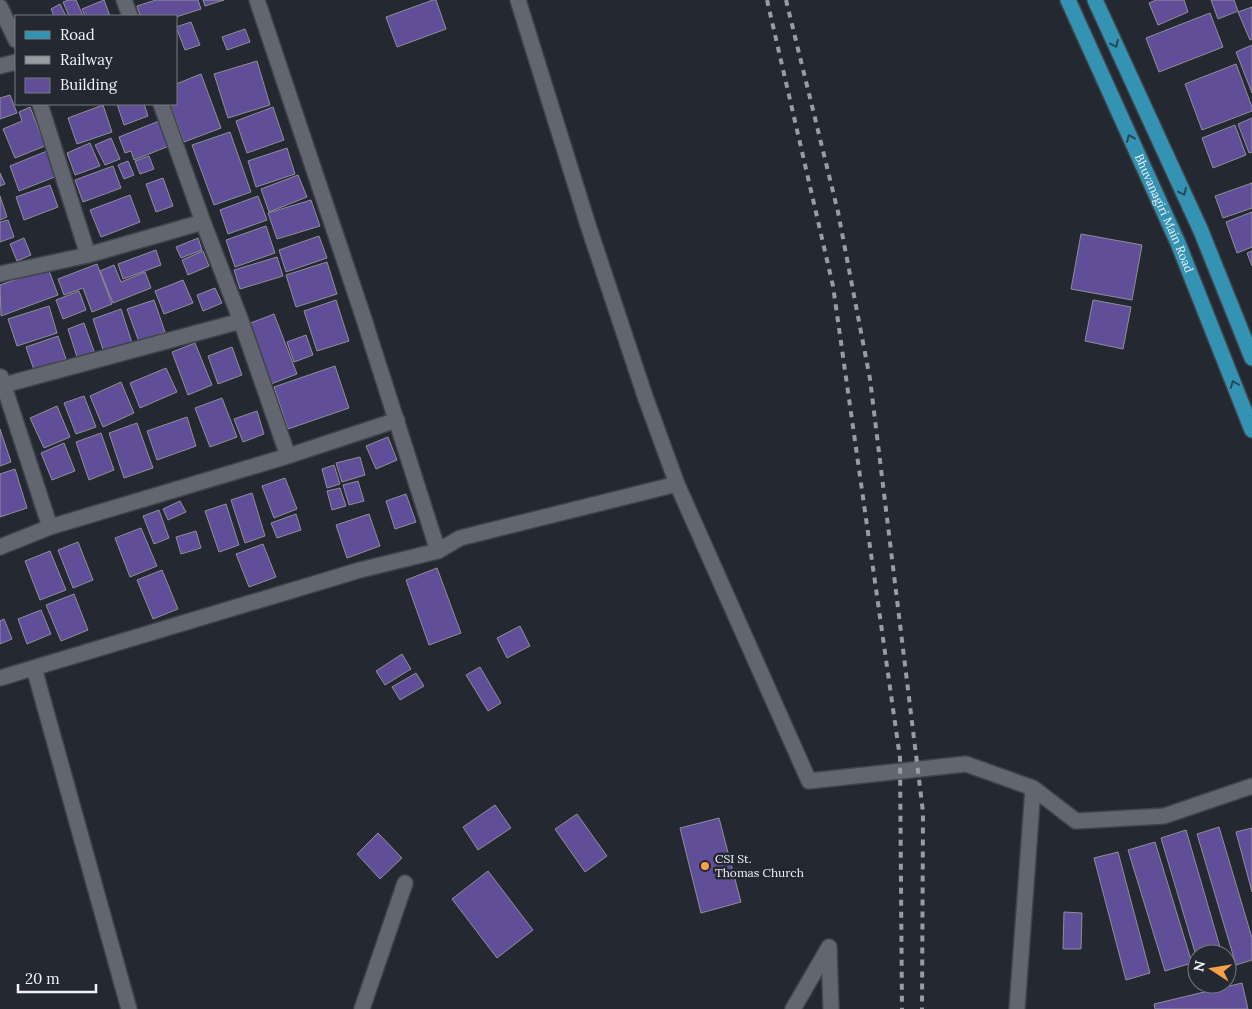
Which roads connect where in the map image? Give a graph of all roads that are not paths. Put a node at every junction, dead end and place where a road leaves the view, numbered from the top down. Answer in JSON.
{"nodes":[{"id":1,"x":124,"y":0,"type":"edge"},
{"id":2,"x":257,"y":0,"type":"edge"},
{"id":3,"x":518,"y":0,"type":"edge"},
{"id":4,"x":1068,"y":0,"type":"edge"},
{"id":5,"x":1095,"y":0,"type":"edge"},
{"id":6,"x":0,"y":7,"type":"edge"},
{"id":7,"x":130,"y":15,"type":"edge"},
{"id":8,"x":15,"y":38,"type":"edge"},
{"id":9,"x":15,"y":62,"type":"edge"},
{"id":10,"x":0,"y":66,"type":"edge"},
{"id":11,"x":40,"y":105,"type":"edge"},
{"id":12,"x":161,"y":105,"type":"edge"},
{"id":13,"x":203,"y":222,"type":"junction"},
{"id":14,"x":88,"y":255,"type":"junction"},
{"id":15,"x":0,"y":274,"type":"edge"},
{"id":16,"x":241,"y":321,"type":"junction"},
{"id":17,"x":1252,"y":358,"type":"edge"},
{"id":18,"x":1,"y":382,"type":"edge"},
{"id":19,"x":396,"y":420,"type":"junction"},
{"id":20,"x":1252,"y":430,"type":"edge"},
{"id":21,"x":288,"y":456,"type":"junction"},
{"id":22,"x":676,"y":484,"type":"junction"},
{"id":23,"x":50,"y":527,"type":"junction"},
{"id":24,"x":0,"y":547,"type":"edge"},
{"id":25,"x":438,"y":551,"type":"junction"},
{"id":26,"x":34,"y":668,"type":"junction"},
{"id":27,"x":0,"y":678,"type":"edge"},
{"id":28,"x":1252,"y":786,"type":"edge"},
{"id":29,"x":1032,"y":788,"type":"junction"},
{"id":30,"x":405,"y":883,"type":"dead end"},
{"id":31,"x":129,"y":1009,"type":"edge"},
{"id":32,"x":362,"y":1009,"type":"edge"},
{"id":33,"x":793,"y":1009,"type":"edge"},
{"id":34,"x":831,"y":1009,"type":"edge"},
{"id":35,"x":1017,"y":1009,"type":"edge"}],
"edges":[{"from":1,"to":7,"type":"street"},
{"from":2,"to":19,"type":"street"},
{"from":3,"to":22,"type":"street"},
{"from":20,"to":4,"type":"main road","name":"Bhuvanagiri Main Road","one_way":true},
{"from":5,"to":17,"type":"main road","one_way":true},
{"from":6,"to":8,"type":"street"},
{"from":9,"to":10,"type":"street"},
{"from":11,"to":14,"type":"street"},
{"from":12,"to":13,"type":"street"},
{"from":13,"to":14,"type":"street"},
{"from":13,"to":16,"type":"street"},
{"from":14,"to":15,"type":"street"},
{"from":16,"to":18,"type":"street"},
{"from":16,"to":21,"type":"street"},
{"from":18,"to":23,"type":"street"},
{"from":19,"to":21,"type":"street"},
{"from":19,"to":25,"type":"street"},
{"from":21,"to":23,"type":"street"},
{"from":22,"to":25,"type":"street"},
{"from":22,"to":29,"type":"street"},
{"from":23,"to":24,"type":"street"},
{"from":25,"to":26,"type":"street"},
{"from":26,"to":27,"type":"street"},
{"from":26,"to":31,"type":"street"},
{"from":28,"to":29,"type":"street"},
{"from":29,"to":35,"type":"street"},
{"from":30,"to":32,"type":"street"},
{"from":33,"to":34,"type":"street"}]}
